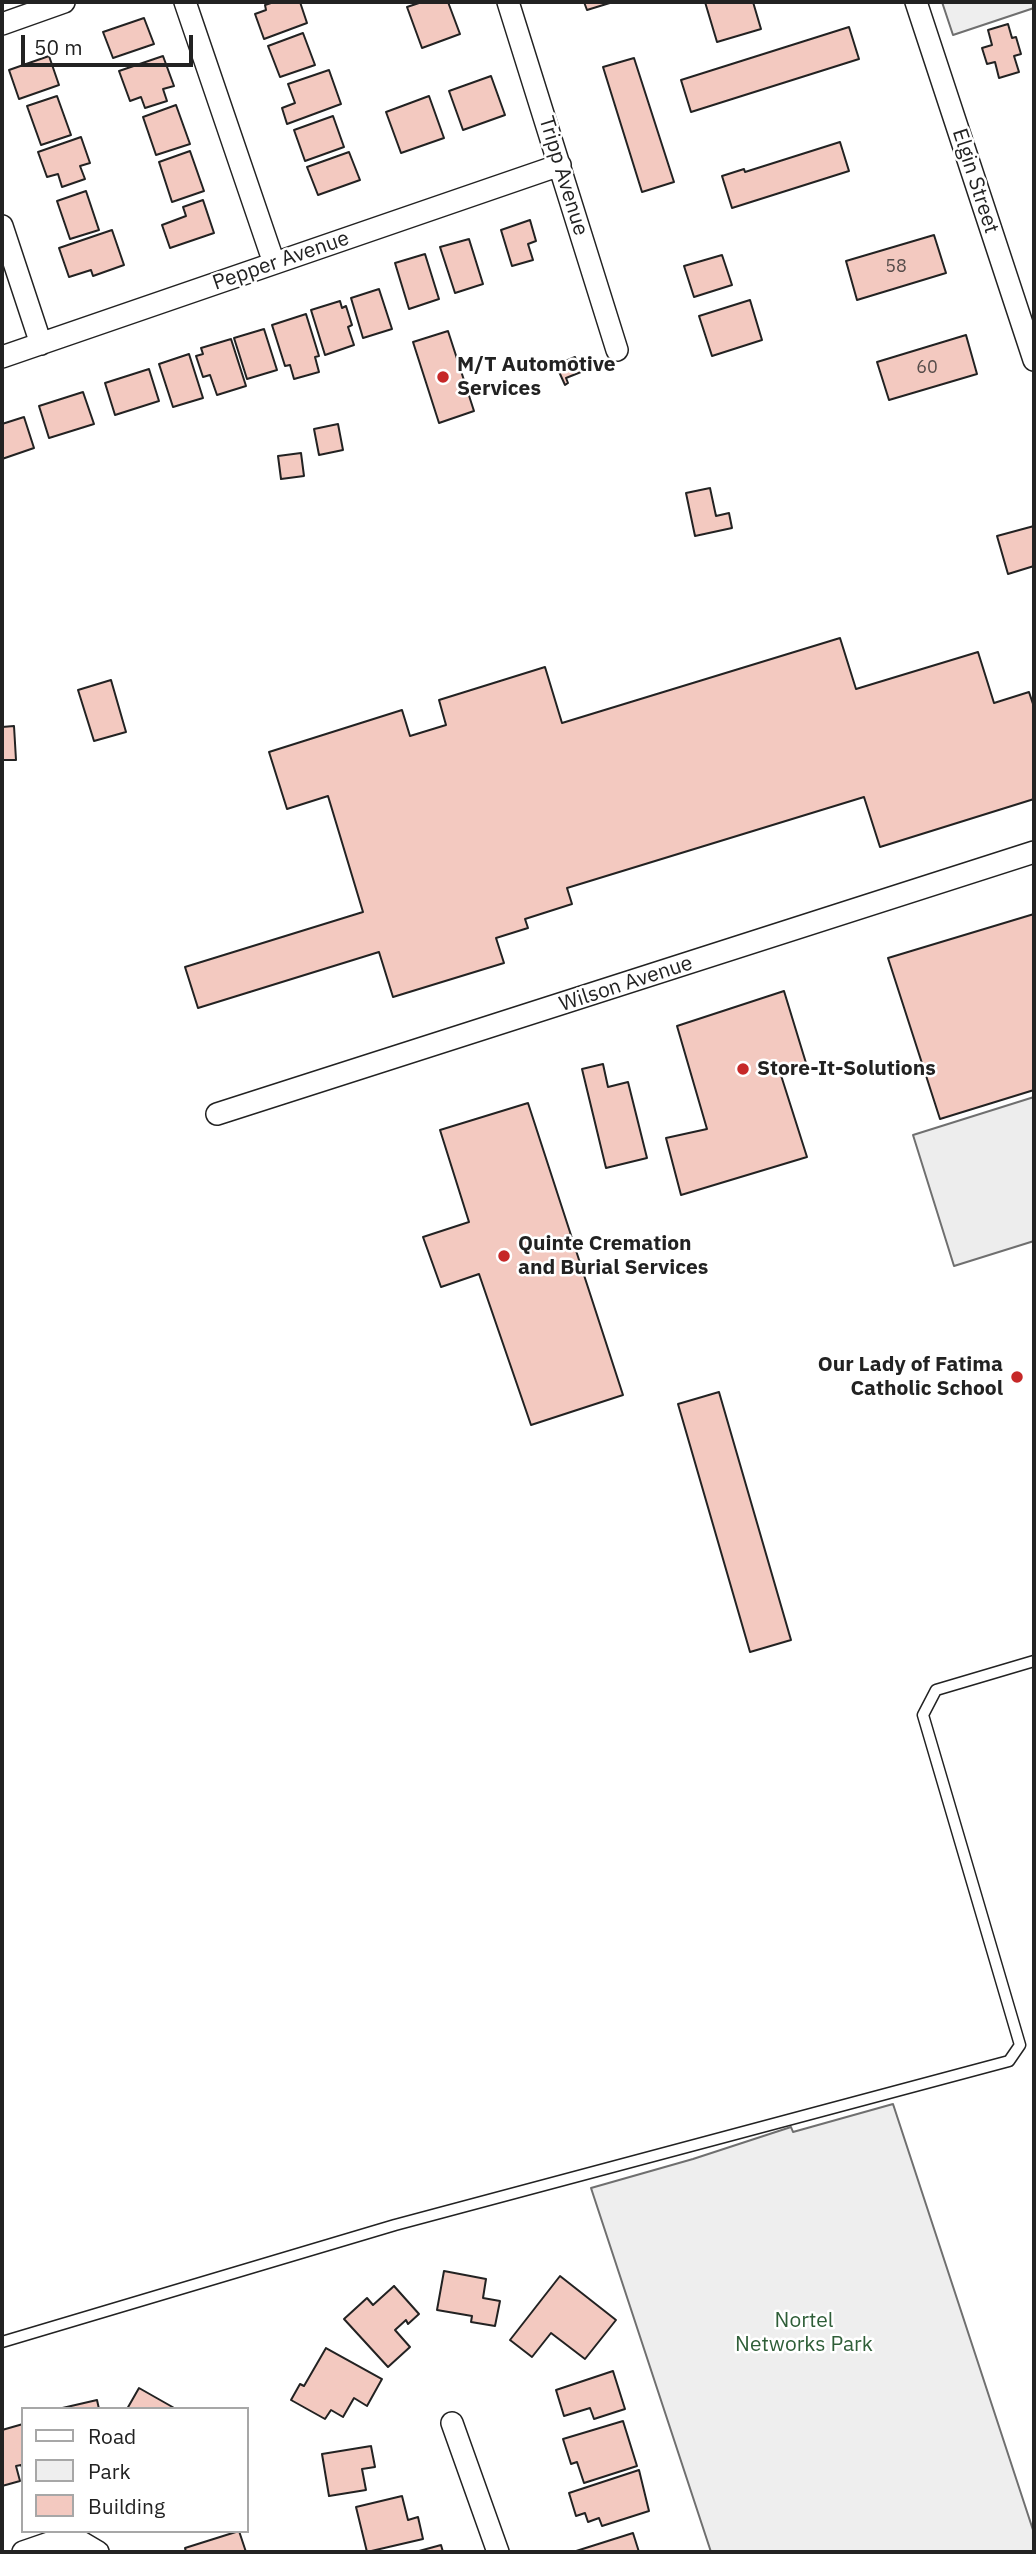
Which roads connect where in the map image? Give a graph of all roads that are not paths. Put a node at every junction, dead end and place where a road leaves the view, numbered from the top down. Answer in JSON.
{"nodes":[{"id":1,"x":64,"y":2,"type":"edge"},
{"id":2,"x":185,"y":2,"type":"edge"},
{"id":3,"x":508,"y":2,"type":"edge"},
{"id":4,"x":916,"y":2,"type":"edge"},
{"id":5,"x":2,"y":24,"type":"edge"},
{"id":6,"x":560,"y":165,"type":"junction"},
{"id":7,"x":2,"y":226,"type":"edge"},
{"id":8,"x":274,"y":263,"type":"junction"},
{"id":9,"x":41,"y":344,"type":"junction"},
{"id":10,"x":617,"y":350,"type":"dead end"},
{"id":11,"x":2,"y":357,"type":"edge"},
{"id":12,"x":1034,"y":360,"type":"edge"},
{"id":13,"x":1034,"y":852,"type":"edge"},
{"id":14,"x":217,"y":1114,"type":"dead end"},
{"id":15,"x":1034,"y":1661,"type":"edge"},
{"id":16,"x":2,"y":2342,"type":"edge"},
{"id":17,"x":452,"y":2423,"type":"dead end"},
{"id":18,"x":23,"y":2552,"type":"edge"},
{"id":19,"x":98,"y":2552,"type":"edge"},
{"id":20,"x":498,"y":2552,"type":"edge"}],
"edges":[{"from":1,"to":5,"type":"street"},
{"from":2,"to":8,"type":"street"},
{"from":3,"to":6,"type":"street","name":"Tripp Avenue"},
{"from":4,"to":12,"type":"street","name":"Elgin Street"},
{"from":6,"to":8,"type":"street","name":"Pepper Avenue"},
{"from":6,"to":10,"type":"street","name":"Tripp Avenue"},
{"from":7,"to":9,"type":"street"},
{"from":8,"to":9,"type":"street","name":"Pepper Avenue"},
{"from":9,"to":11,"type":"street","name":"Pepper Avenue"},
{"from":13,"to":14,"type":"street","name":"Wilson Avenue"},
{"from":15,"to":16,"type":"lane"},
{"from":17,"to":20,"type":"street"},
{"from":18,"to":19,"type":"street"}]}
